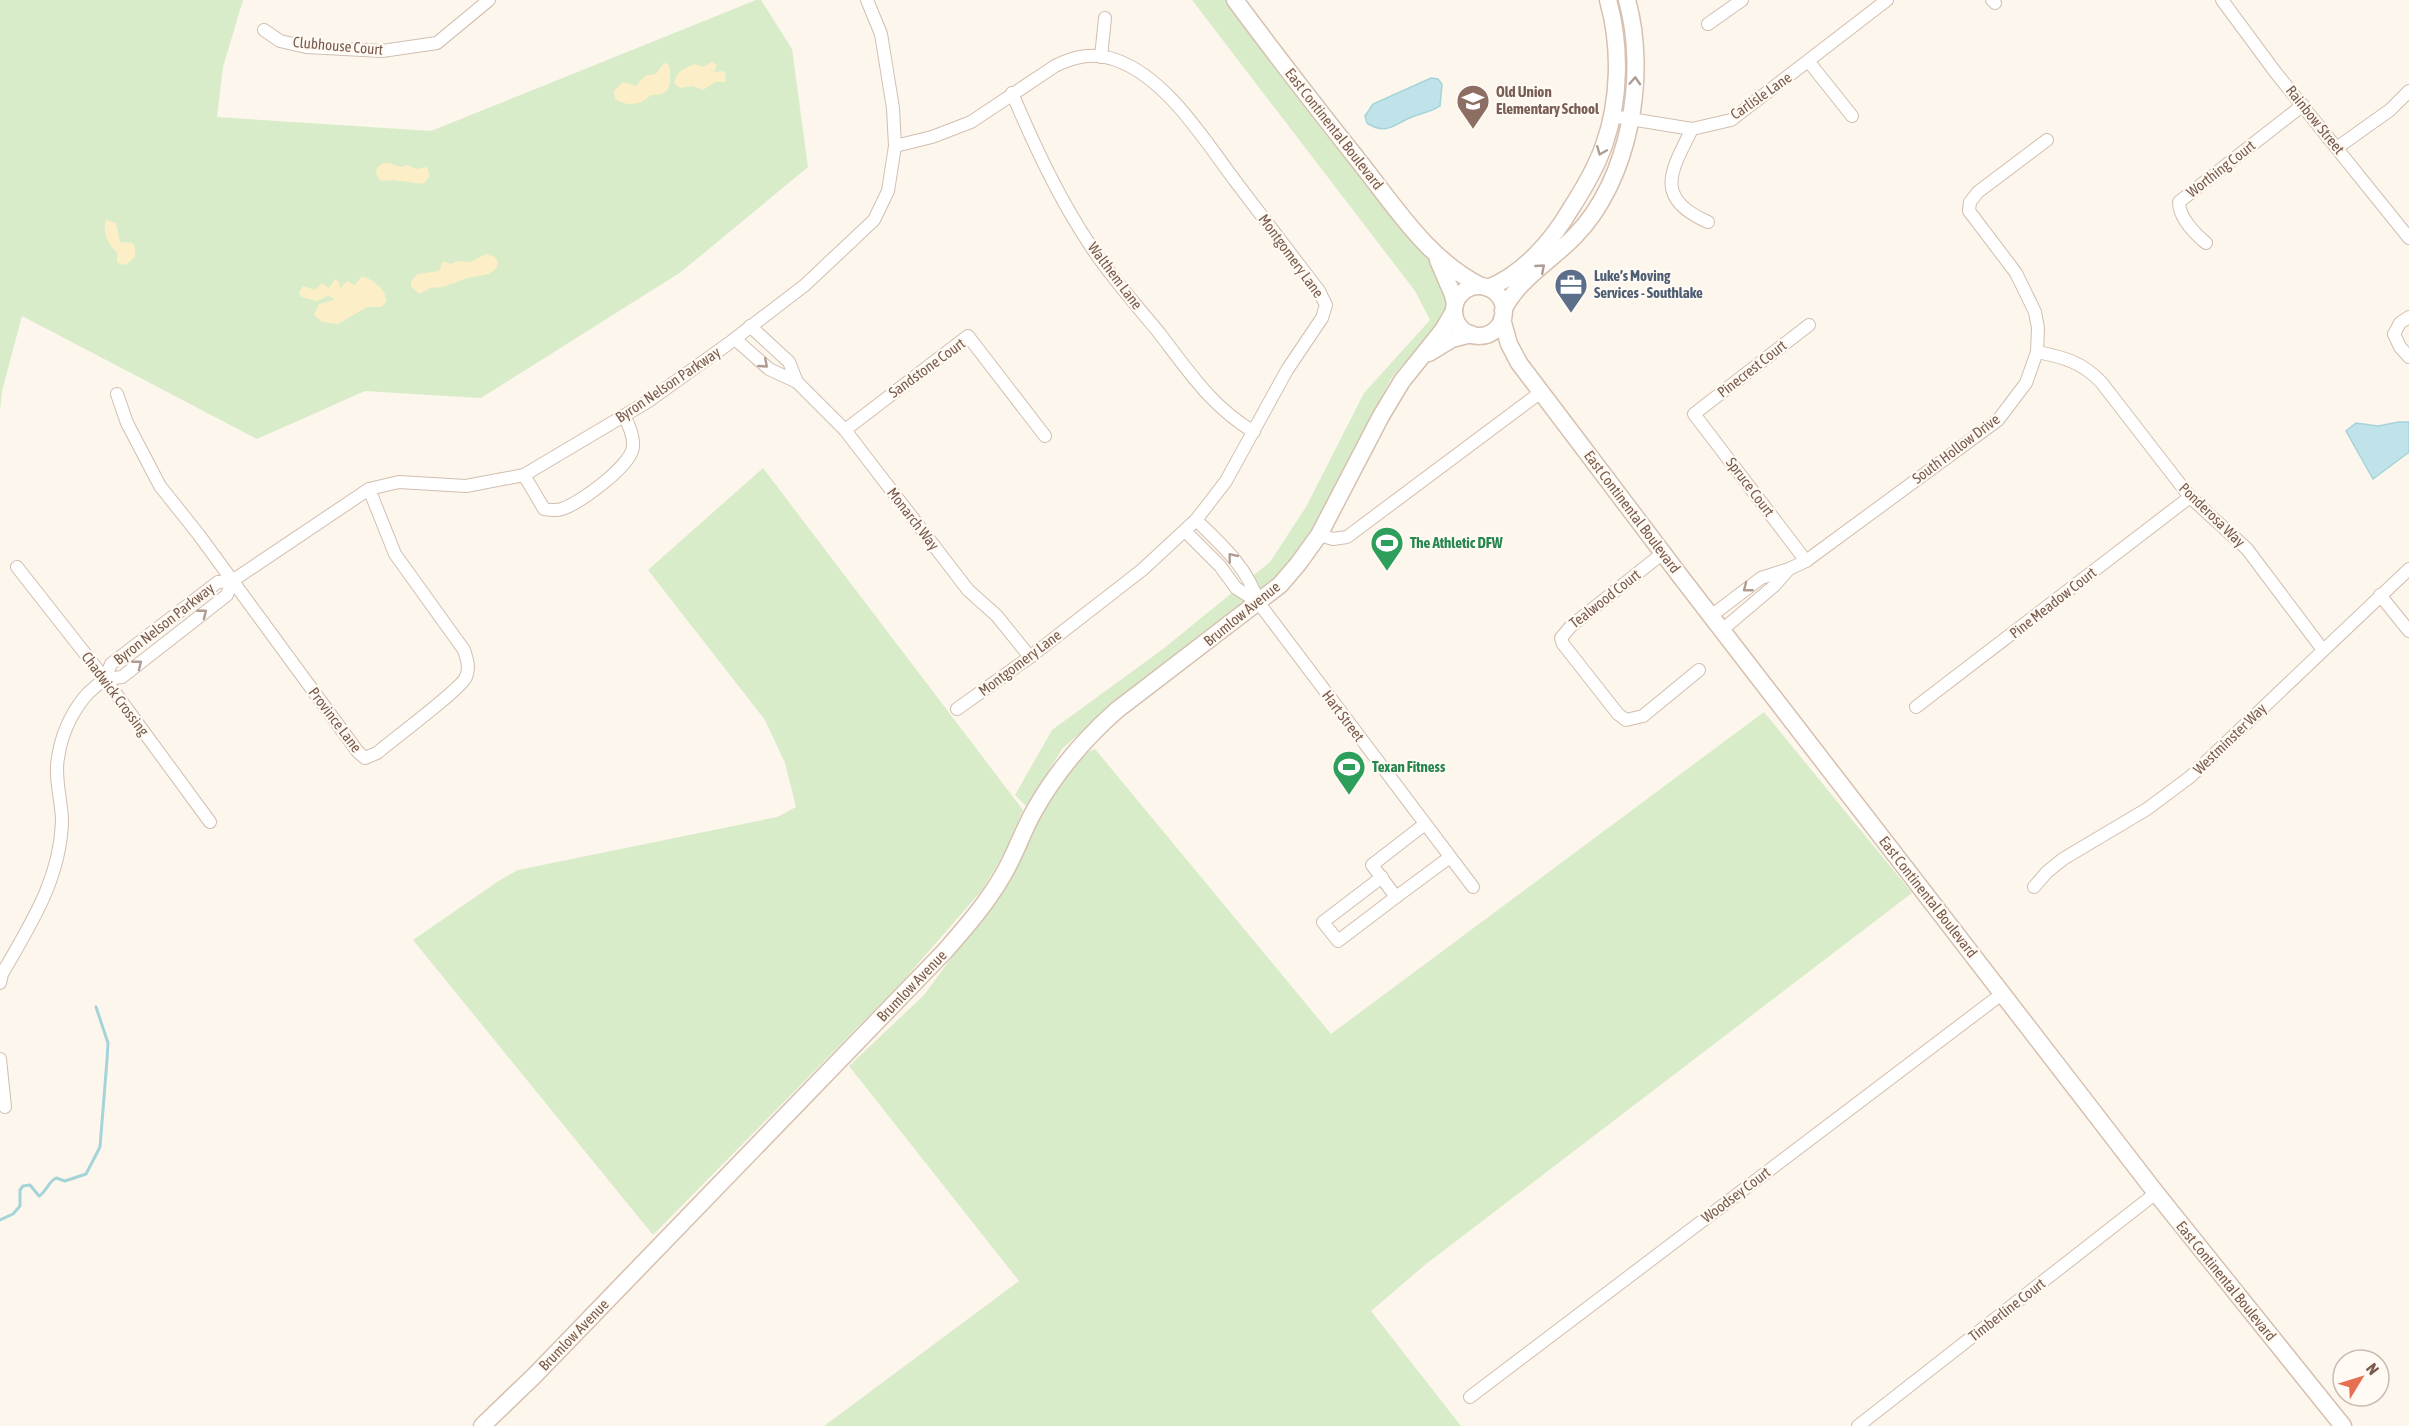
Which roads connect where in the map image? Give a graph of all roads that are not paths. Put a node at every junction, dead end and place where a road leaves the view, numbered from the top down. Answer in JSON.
{"nodes":[{"id":1,"x":489,"y":0,"type":"edge"},
{"id":2,"x":1235,"y":0,"type":"edge"},
{"id":3,"x":1608,"y":0,"type":"edge"},
{"id":4,"x":1628,"y":0,"type":"edge"},
{"id":5,"x":1742,"y":0,"type":"edge"},
{"id":6,"x":1887,"y":0,"type":"edge"},
{"id":7,"x":2222,"y":0,"type":"edge"},
{"id":8,"x":869,"y":1,"type":"edge"},
{"id":9,"x":474,"y":5,"type":"edge"},
{"id":10,"x":1106,"y":18,"type":"dead end"},
{"id":11,"x":1708,"y":24,"type":"dead end"},
{"id":12,"x":264,"y":30,"type":"dead end"},
{"id":13,"x":1101,"y":57,"type":"junction"},
{"id":14,"x":1809,"y":62,"type":"junction"},
{"id":15,"x":2409,"y":91,"type":"edge"},
{"id":16,"x":1012,"y":93,"type":"junction"},
{"id":17,"x":2303,"y":105,"type":"junction"},
{"id":18,"x":1612,"y":116,"type":"junction"},
{"id":19,"x":1852,"y":116,"type":"dead end"},
{"id":20,"x":1630,"y":120,"type":"junction"},
{"id":21,"x":1692,"y":129,"type":"junction"},
{"id":22,"x":2047,"y":140,"type":"dead end"},
{"id":23,"x":895,"y":146,"type":"junction"},
{"id":24,"x":2338,"y":147,"type":"junction"},
{"id":25,"x":1708,"y":222,"type":"dead end"},
{"id":26,"x":2409,"y":238,"type":"edge"},
{"id":27,"x":2206,"y":243,"type":"dead end"},
{"id":28,"x":1436,"y":257,"type":"junction"},
{"id":29,"x":1485,"y":287,"type":"junction"},
{"id":30,"x":1454,"y":308,"type":"junction"},
{"id":31,"x":1503,"y":315,"type":"junction"},
{"id":32,"x":2409,"y":317,"type":"edge"},
{"id":33,"x":1809,"y":325,"type":"dead end"},
{"id":34,"x":750,"y":326,"type":"junction"},
{"id":35,"x":1475,"y":335,"type":"junction"},
{"id":36,"x":735,"y":339,"type":"junction"},
{"id":37,"x":2037,"y":352,"type":"junction"},
{"id":38,"x":2409,"y":357,"type":"edge"},
{"id":39,"x":1420,"y":359,"type":"junction"},
{"id":40,"x":1519,"y":363,"type":"junction"},
{"id":41,"x":797,"y":382,"type":"junction"},
{"id":42,"x":1541,"y":392,"type":"junction"},
{"id":43,"x":117,"y":394,"type":"dead end"},
{"id":44,"x":1694,"y":414,"type":"joint"},
{"id":45,"x":624,"y":416,"type":"junction"},
{"id":46,"x":844,"y":430,"type":"junction"},
{"id":47,"x":1254,"y":432,"type":"junction"},
{"id":48,"x":1045,"y":436,"type":"dead end"},
{"id":49,"x":524,"y":475,"type":"junction"},
{"id":50,"x":369,"y":489,"type":"junction"},
{"id":51,"x":2190,"y":497,"type":"junction"},
{"id":52,"x":1196,"y":520,"type":"junction"},
{"id":53,"x":1185,"y":531,"type":"junction"},
{"id":54,"x":1319,"y":535,"type":"junction"},
{"id":55,"x":1663,"y":554,"type":"junction"},
{"id":56,"x":1806,"y":561,"type":"junction"},
{"id":57,"x":17,"y":567,"type":"dead end"},
{"id":58,"x":1789,"y":569,"type":"junction"},
{"id":59,"x":2409,"y":569,"type":"edge"},
{"id":60,"x":232,"y":581,"type":"junction"},
{"id":61,"x":2380,"y":595,"type":"junction"},
{"id":62,"x":1257,"y":602,"type":"junction"},
{"id":63,"x":1711,"y":616,"type":"junction"},
{"id":64,"x":164,"y":623,"type":"junction"},
{"id":65,"x":1722,"y":630,"type":"junction"},
{"id":66,"x":2409,"y":631,"type":"edge"},
{"id":67,"x":175,"y":636,"type":"junction"},
{"id":68,"x":2323,"y":650,"type":"junction"},
{"id":69,"x":1030,"y":657,"type":"junction"},
{"id":70,"x":1699,"y":670,"type":"dead end"},
{"id":71,"x":105,"y":680,"type":"junction"},
{"id":72,"x":1916,"y":707,"type":"dead end"},
{"id":73,"x":957,"y":709,"type":"dead end"},
{"id":74,"x":210,"y":822,"type":"dead end"},
{"id":75,"x":1425,"y":824,"type":"junction"},
{"id":76,"x":1450,"y":857,"type":"junction"},
{"id":77,"x":1382,"y":878,"type":"junction"},
{"id":78,"x":1473,"y":887,"type":"dead end"},
{"id":79,"x":2034,"y":887,"type":"dead end"},
{"id":80,"x":1396,"y":897,"type":"junction"},
{"id":81,"x":0,"y":983,"type":"edge"},
{"id":82,"x":2003,"y":993,"type":"junction"},
{"id":83,"x":0,"y":1059,"type":"edge"},
{"id":84,"x":5,"y":1107,"type":"dead end"},
{"id":85,"x":2156,"y":1193,"type":"junction"},
{"id":86,"x":1470,"y":1397,"type":"dead end"},
{"id":87,"x":482,"y":1426,"type":"edge"},
{"id":88,"x":1858,"y":1426,"type":"edge"},
{"id":89,"x":2343,"y":1426,"type":"edge"}],
"edges":[{"from":1,"to":9,"type":"street","name":"Clubhouse Court"},
{"from":2,"to":28,"type":"main road","name":"East Continental Boulevard"},
{"from":3,"to":18,"type":"main road"},
{"from":20,"to":4,"type":"main road","one_way":true},
{"from":5,"to":11,"type":"street"},
{"from":6,"to":14,"type":"street","name":"Carlisle Lane"},
{"from":7,"to":17,"type":"street","name":"Rainbow Street"},
{"from":8,"to":23,"type":"street","name":"Byron Nelson Parkway"},
{"from":9,"to":12,"type":"street","name":"Clubhouse Court"},
{"from":10,"to":13,"type":"street"},
{"from":13,"to":16,"type":"street","name":"Montgomery Lane"},
{"from":13,"to":47,"type":"street","name":"Montgomery Lane"},
{"from":14,"to":19,"type":"street"},
{"from":14,"to":21,"type":"street","name":"Carlisle Lane"},
{"from":15,"to":24,"type":"street"},
{"from":16,"to":23,"type":"street","name":"Montgomery Lane"},
{"from":16,"to":47,"type":"street","name":"Walthem Lane"},
{"from":17,"to":24,"type":"street","name":"Rainbow Street"},
{"from":17,"to":27,"type":"street","name":"Worthing Court"},
{"from":18,"to":20,"type":"street","name":"Carlisle Lane"},
{"from":18,"to":29,"type":"main road","one_way":true},
{"from":20,"to":21,"type":"street","name":"Carlisle Lane"},
{"from":31,"to":20,"type":"main road","one_way":true},
{"from":21,"to":25,"type":"street"},
{"from":22,"to":37,"type":"street","name":"South Hollow Drive"},
{"from":23,"to":34,"type":"street","name":"Byron Nelson Parkway"},
{"from":24,"to":26,"type":"street","name":"Rainbow Street"},
{"from":28,"to":29,"type":"main road","name":"East Continental Boulevard"},
{"from":28,"to":30,"type":"main road","name":"East Continental Boulevard"},
{"from":29,"to":30,"type":"main road"},
{"from":29,"to":31,"type":"main road"},
{"from":30,"to":35,"type":"main road"},
{"from":30,"to":39,"type":"main road","name":"Brumlow Avenue"},
{"from":31,"to":35,"type":"main road"},
{"from":31,"to":40,"type":"main road","name":"East Continental Boulevard"},
{"from":32,"to":38,"type":"street"},
{"from":33,"to":44,"type":"street","name":"Pinecrest Court"},
{"from":34,"to":36,"type":"street","name":"Byron Nelson Parkway"},
{"from":34,"to":41,"type":"street","name":"Monarch Way"},
{"from":35,"to":39,"type":"main road","name":"Brumlow Avenue"},
{"from":35,"to":40,"type":"main road","name":"East Continental Boulevard"},
{"from":36,"to":41,"type":"street","name":"Monarch Way","one_way":true},
{"from":36,"to":45,"type":"street","name":"Byron Nelson Parkway"},
{"from":37,"to":51,"type":"street","name":"Ponderosa Way"},
{"from":37,"to":56,"type":"street","name":"South Hollow Drive"},
{"from":39,"to":54,"type":"main road","name":"Brumlow Avenue"},
{"from":40,"to":42,"type":"main road","name":"East Continental Boulevard"},
{"from":41,"to":46,"type":"street","name":"Monarch Way"},
{"from":42,"to":54,"type":"street"},
{"from":42,"to":55,"type":"main road","name":"East Continental Boulevard"},
{"from":43,"to":60,"type":"street","name":"Province Lane"},
{"from":44,"to":56,"type":"street","name":"Spruce Court"},
{"from":45,"to":49,"type":"street","name":"Byron Nelson Parkway"},
{"from":45,"to":49,"type":"street"},
{"from":46,"to":48,"type":"street","name":"Sandstone Court"},
{"from":46,"to":69,"type":"street","name":"Monarch Way"},
{"from":47,"to":52,"type":"street","name":"Montgomery Lane"},
{"from":49,"to":50,"type":"street","name":"Byron Nelson Parkway"},
{"from":50,"to":60,"type":"street","name":"Byron Nelson Parkway"},
{"from":50,"to":60,"type":"street","name":"Province Lane"},
{"from":51,"to":68,"type":"street","name":"Ponderosa Way"},
{"from":51,"to":72,"type":"street","name":"Pine Meadow Court"},
{"from":52,"to":53,"type":"street","name":"Montgomery Lane"},
{"from":62,"to":52,"type":"street","one_way":true},
{"from":53,"to":62,"type":"street"},
{"from":53,"to":69,"type":"street","name":"Montgomery Lane"},
{"from":54,"to":62,"type":"main road","name":"Brumlow Avenue"},
{"from":55,"to":63,"type":"main road","name":"East Continental Boulevard"},
{"from":55,"to":70,"type":"street","name":"Tealwood Court"},
{"from":56,"to":58,"type":"street","name":"South Hollow Drive"},
{"from":57,"to":71,"type":"street","name":"Chadwick Crossing"},
{"from":58,"to":63,"type":"street","name":"South Hollow Drive","one_way":true},
{"from":58,"to":65,"type":"street","name":"South Hollow Drive"},
{"from":59,"to":61,"type":"street","name":"Westminster Way"},
{"from":60,"to":64,"type":"street","name":"Byron Nelson Parkway"},
{"from":67,"to":60,"type":"street","name":"Byron Nelson Parkway","one_way":true},
{"from":61,"to":66,"type":"street"},
{"from":61,"to":68,"type":"street","name":"Westminster Way"},
{"from":62,"to":75,"type":"street","name":"Hart Street"},
{"from":62,"to":87,"type":"main road","name":"Brumlow Avenue"},
{"from":63,"to":65,"type":"main road","name":"East Continental Boulevard"},
{"from":64,"to":67,"type":"street"},
{"from":64,"to":71,"type":"street","name":"Byron Nelson Parkway"},
{"from":65,"to":82,"type":"main road","name":"East Continental Boulevard"},
{"from":71,"to":67,"type":"street","name":"Byron Nelson Parkway","one_way":true},
{"from":68,"to":79,"type":"street","name":"Westminster Way"},
{"from":69,"to":73,"type":"street","name":"Montgomery Lane"},
{"from":71,"to":74,"type":"street","name":"Chadwick Crossing"},
{"from":71,"to":81,"type":"street","name":"Byron Nelson Parkway"},
{"from":75,"to":76,"type":"street","name":"Hart Street"},
{"from":75,"to":77,"type":"street"},
{"from":76,"to":78,"type":"street","name":"Hart Street"},
{"from":76,"to":80,"type":"street"},
{"from":77,"to":80,"type":"street"},
{"from":77,"to":80,"type":"street"},
{"from":82,"to":85,"type":"main road","name":"East Continental Boulevard"},
{"from":82,"to":86,"type":"street","name":"Woodsey Court"},
{"from":83,"to":84,"type":"street"},
{"from":85,"to":88,"type":"street","name":"Timberline Court"},
{"from":85,"to":89,"type":"main road","name":"East Continental Boulevard"}]}
